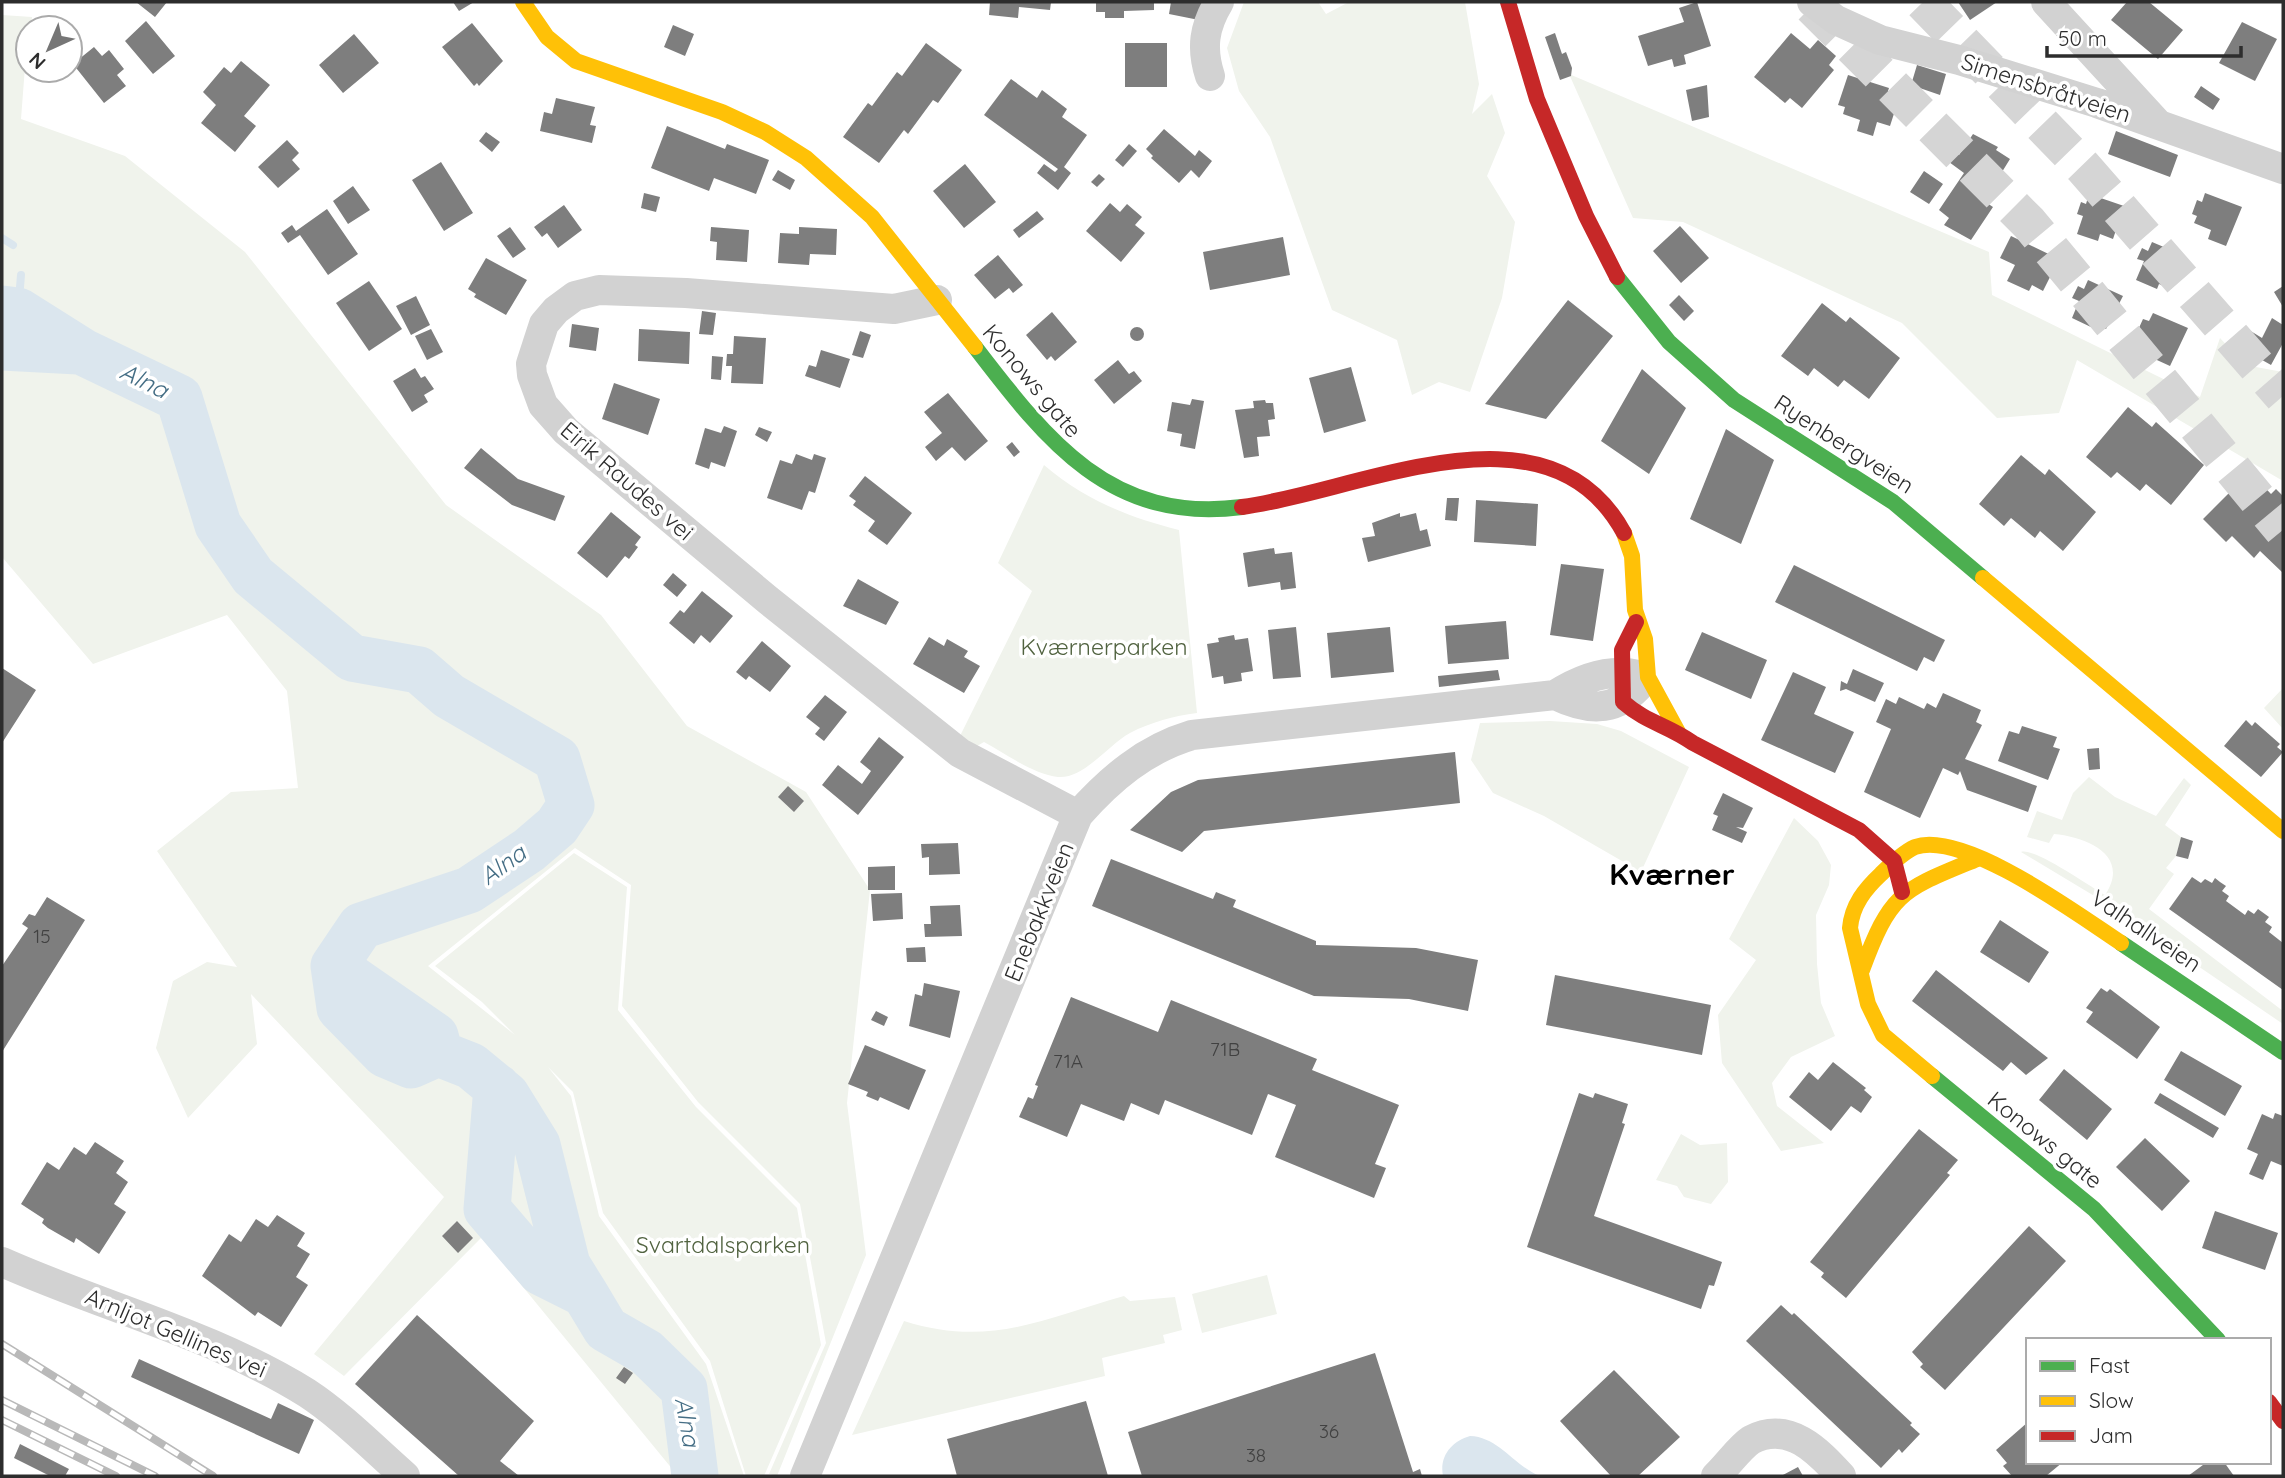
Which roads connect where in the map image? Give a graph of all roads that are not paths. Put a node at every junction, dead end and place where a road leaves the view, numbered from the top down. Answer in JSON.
{"nodes":[{"id":1,"x":523,"y":2,"type":"edge"},
{"id":2,"x":1219,"y":2,"type":"edge"},
{"id":3,"x":1508,"y":2,"type":"edge"},
{"id":4,"x":1812,"y":2,"type":"edge"},
{"id":5,"x":2046,"y":2,"type":"edge"},
{"id":6,"x":1210,"y":76,"type":"dead end"},
{"id":7,"x":2160,"y":126,"type":"junction"},
{"id":8,"x":2283,"y":169,"type":"edge"},
{"id":9,"x":937,"y":300,"type":"junction"},
{"id":10,"x":1636,"y":622,"type":"junction"},
{"id":11,"x":1634,"y":674,"type":"junction"},
{"id":12,"x":1555,"y":695,"type":"junction"},
{"id":13,"x":1623,"y":702,"type":"junction"},
{"id":14,"x":1678,"y":732,"type":"junction"},
{"id":15,"x":1078,"y":815,"type":"junction"},
{"id":16,"x":1835,"y":818,"type":"junction"},
{"id":17,"x":2283,"y":831,"type":"edge"},
{"id":18,"x":1850,"y":848,"type":"dead end"},
{"id":19,"x":1978,"y":859,"type":"junction"},
{"id":20,"x":1894,"y":861,"type":"junction"},
{"id":21,"x":1861,"y":866,"type":"dead end"},
{"id":22,"x":1872,"y":882,"type":"junction"},
{"id":23,"x":1902,"y":892,"type":"junction"},
{"id":24,"x":1862,"y":970,"type":"junction"},
{"id":25,"x":2283,"y":1052,"type":"edge"},
{"id":26,"x":2,"y":1262,"type":"edge"},
{"id":27,"x":2216,"y":1338,"type":"edge"},
{"id":28,"x":2271,"y":1405,"type":"edge"},
{"id":29,"x":2283,"y":1421,"type":"edge"},
{"id":30,"x":405,"y":1476,"type":"edge"},
{"id":31,"x":804,"y":1476,"type":"edge"},
{"id":32,"x":1716,"y":1476,"type":"edge"},
{"id":33,"x":1841,"y":1476,"type":"edge"}],
"edges":[{"from":1,"to":9,"type":"main road","name":"Konows gate"},
{"from":2,"to":6,"type":"street"},
{"from":3,"to":17,"type":"main road","name":"Ryenbergveien"},
{"from":4,"to":7,"type":"street","name":"Simensbråtveien"},
{"from":5,"to":7,"type":"street"},
{"from":7,"to":8,"type":"street","name":"Simensbråtveien"},
{"from":9,"to":10,"type":"main road","name":"Konows gate"},
{"from":9,"to":15,"type":"street","name":"Eirik Raudes vei"},
{"from":10,"to":11,"type":"main road","name":"Konows gate"},
{"from":10,"to":11,"type":"main road","name":"Konows gate"},
{"from":11,"to":12,"type":"street","name":"Enebakkveien"},
{"from":11,"to":13,"type":"street"},
{"from":11,"to":14,"type":"main road","name":"Konows gate"},
{"from":12,"to":13,"type":"street","name":"Enebakkveien"},
{"from":12,"to":15,"type":"street","name":"Enebakkveien"},
{"from":13,"to":14,"type":"main road","name":"Konows gate"},
{"from":14,"to":16,"type":"main road","name":"Konows gate"},
{"from":15,"to":31,"type":"street","name":"Enebakkveien"},
{"from":16,"to":18,"type":"main road"},
{"from":16,"to":20,"type":"main road","name":"Konows gate"},
{"from":19,"to":20,"type":"main road","name":"Valhallveien"},
{"from":19,"to":23,"type":"main road"},
{"from":19,"to":25,"type":"main road","name":"Valhallveien"},
{"from":20,"to":22,"type":"main road","name":"Valhallveien"},
{"from":20,"to":23,"type":"main road"},
{"from":21,"to":22,"type":"main road"},
{"from":22,"to":23,"type":"main road"},
{"from":22,"to":24,"type":"main road","name":"Konows gate"},
{"from":23,"to":24,"type":"main road","name":"Konows gate"},
{"from":24,"to":27,"type":"main road","name":"Konows gate"},
{"from":26,"to":30,"type":"street","name":"Arnljot Gellines vei"},
{"from":28,"to":29,"type":"main road"},
{"from":32,"to":33,"type":"street"}]}
